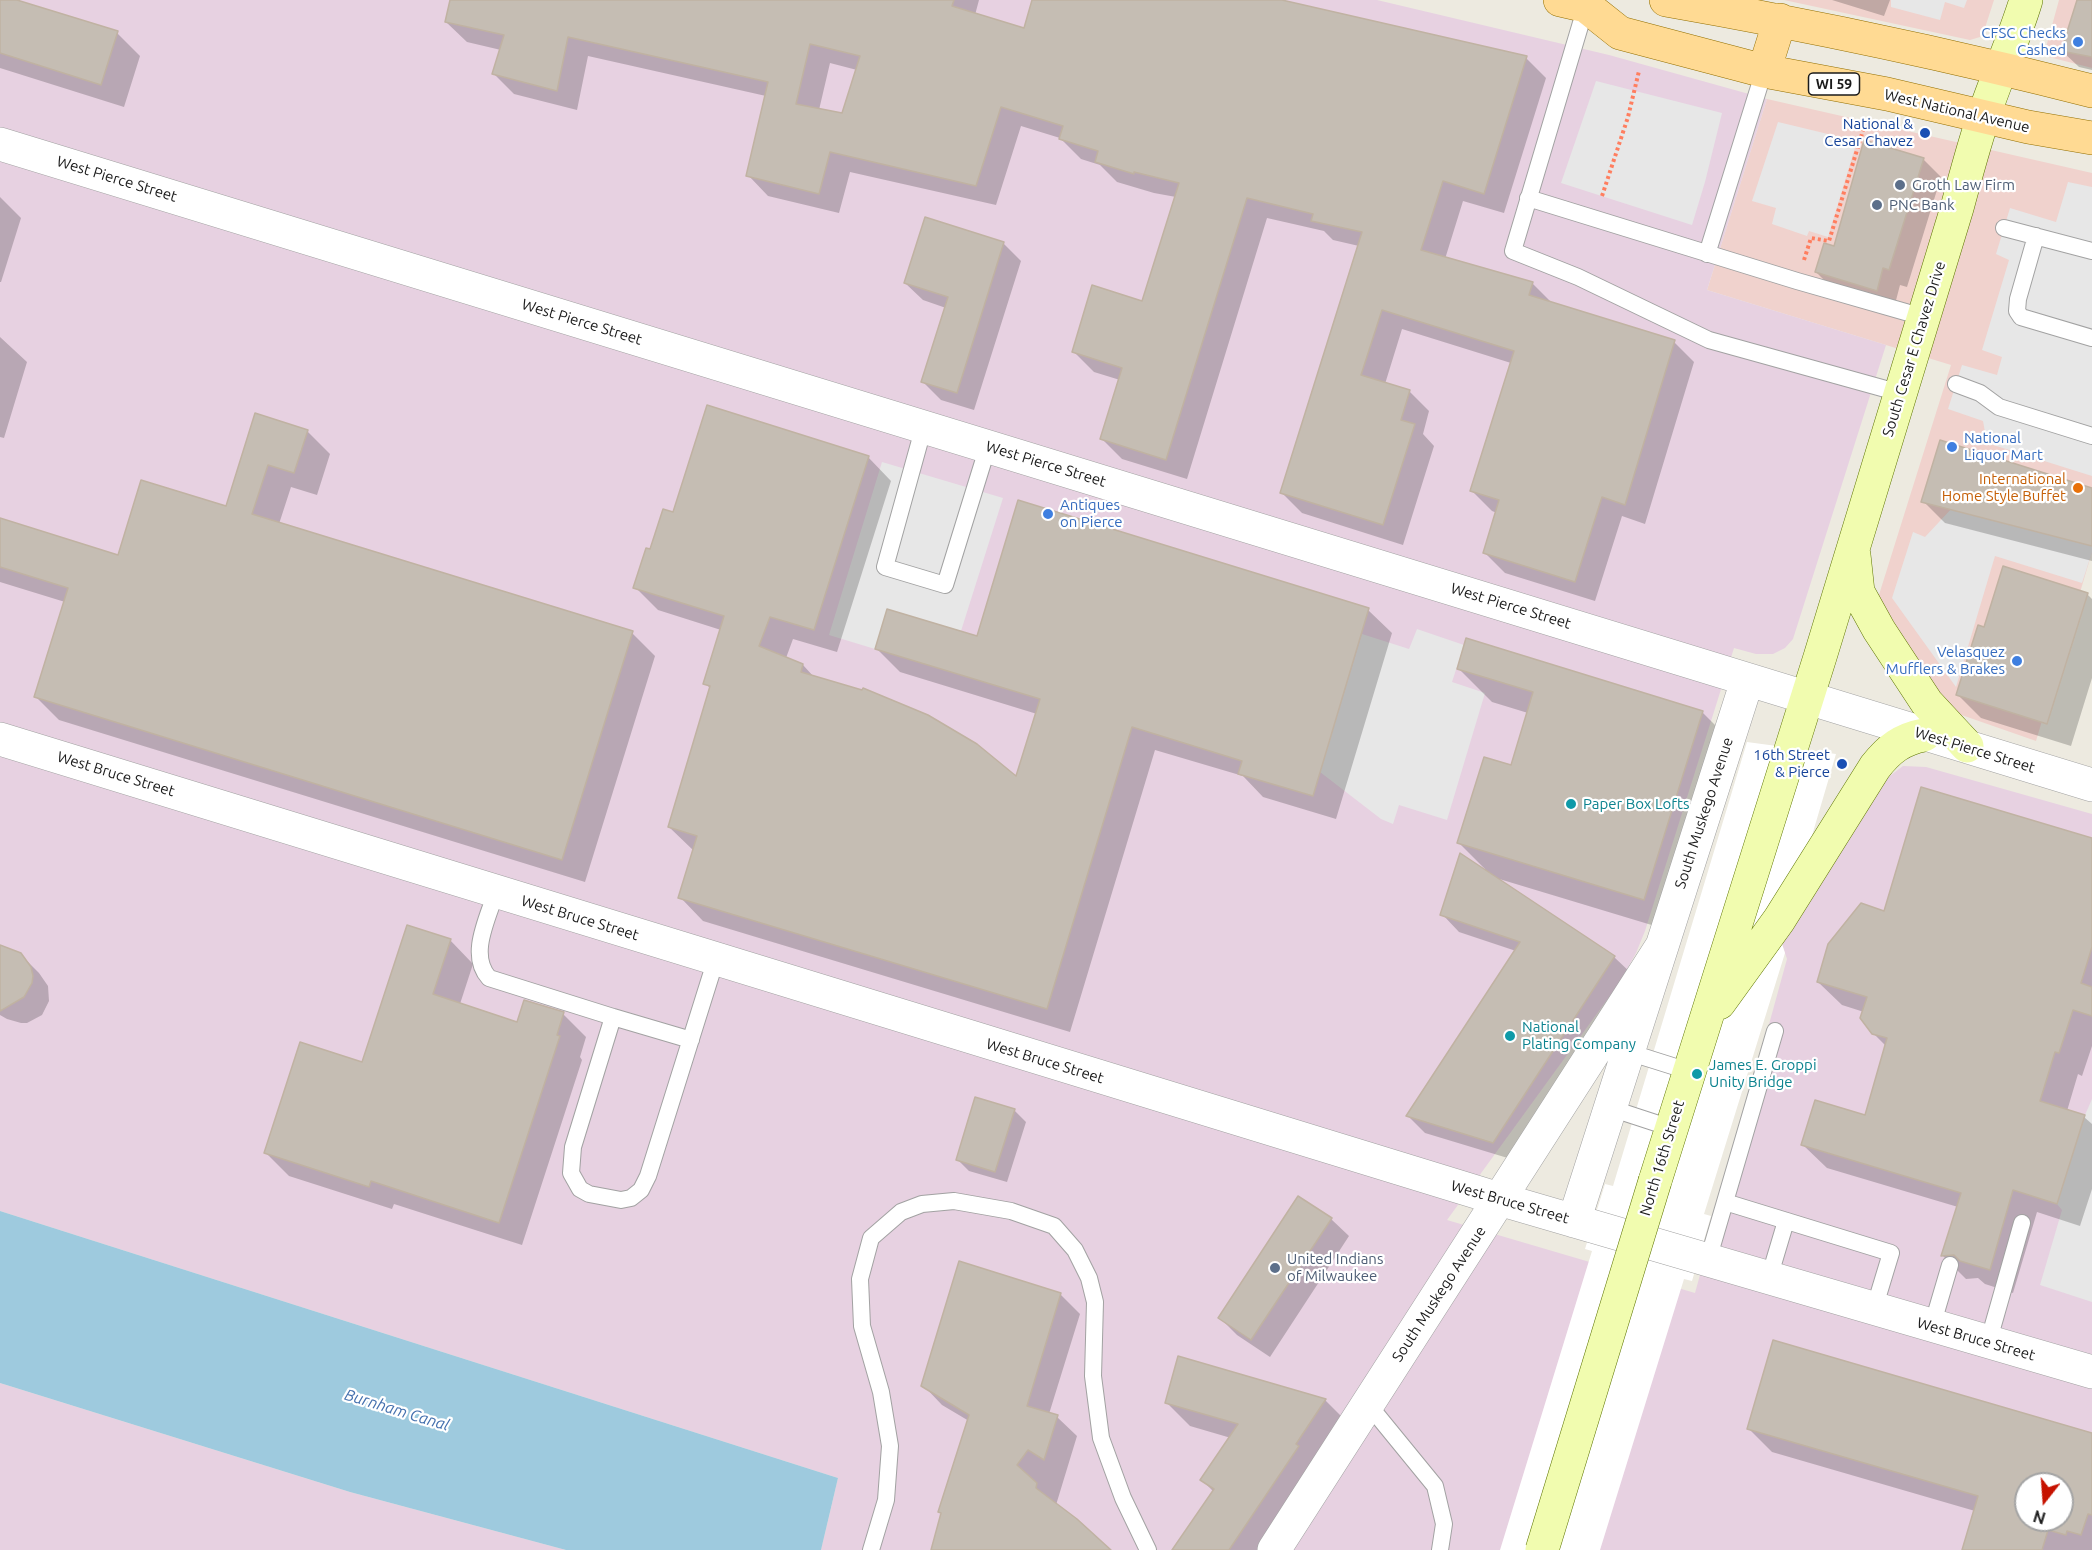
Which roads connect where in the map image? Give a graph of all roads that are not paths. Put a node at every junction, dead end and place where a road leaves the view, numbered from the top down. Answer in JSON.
{"nodes":[{"id":1,"x":1666,"y":0,"type":"edge"},
{"id":2,"x":2026,"y":0,"type":"edge"},
{"id":3,"x":1584,"y":2,"type":"edge"},
{"id":4,"x":1780,"y":20,"type":"junction"},
{"id":5,"x":2002,"y":68,"type":"junction"},
{"id":6,"x":1764,"y":71,"type":"junction"},
{"id":7,"x":2092,"y":91,"type":"edge"},
{"id":8,"x":1983,"y":116,"type":"junction"},
{"id":9,"x":2092,"y":138,"type":"edge"},
{"id":10,"x":0,"y":144,"type":"edge"},
{"id":11,"x":1528,"y":198,"type":"junction"},
{"id":12,"x":2004,"y":228,"type":"dead end"},
{"id":13,"x":2036,"y":236,"type":"junction"},
{"id":14,"x":2092,"y":251,"type":"edge"},
{"id":15,"x":1707,"y":254,"type":"junction"},
{"id":16,"x":1923,"y":317,"type":"junction"},
{"id":17,"x":2092,"y":338,"type":"edge"},
{"id":18,"x":1956,"y":384,"type":"dead end"},
{"id":19,"x":1900,"y":393,"type":"junction"},
{"id":20,"x":924,"y":426,"type":"junction"},
{"id":21,"x":2090,"y":430,"type":"edge"},
{"id":22,"x":988,"y":446,"type":"junction"},
{"id":23,"x":1853,"y":546,"type":"junction"},
{"id":24,"x":1747,"y":681,"type":"junction"},
{"id":25,"x":1806,"y":699,"type":"junction"},
{"id":26,"x":1924,"y":735,"type":"junction"},
{"id":27,"x":0,"y":739,"type":"edge"},
{"id":28,"x":1967,"y":746,"type":"junction"},
{"id":29,"x":2092,"y":785,"type":"edge"},
{"id":30,"x":496,"y":892,"type":"junction"},
{"id":31,"x":1662,"y":946,"type":"junction"},
{"id":32,"x":716,"y":959,"type":"junction"},
{"id":33,"x":613,"y":1017,"type":"junction"},
{"id":34,"x":1702,"y":1026,"type":"junction"},
{"id":35,"x":1775,"y":1031,"type":"dead end"},
{"id":36,"x":691,"y":1040,"type":"junction"},
{"id":37,"x":1628,"y":1052,"type":"junction"},
{"id":38,"x":1682,"y":1069,"type":"dead end"},
{"id":39,"x":1610,"y":1108,"type":"junction"},
{"id":40,"x":1668,"y":1127,"type":"dead end"},
{"id":41,"x":1499,"y":1199,"type":"junction"},
{"id":42,"x":1725,"y":1202,"type":"junction"},
{"id":43,"x":1574,"y":1221,"type":"junction"},
{"id":44,"x":1786,"y":1221,"type":"junction"},
{"id":45,"x":2022,"y":1223,"type":"dead end"},
{"id":46,"x":1708,"y":1260,"type":"junction"},
{"id":47,"x":1950,"y":1265,"type":"dead end"},
{"id":48,"x":1769,"y":1278,"type":"junction"},
{"id":49,"x":1874,"y":1309,"type":"junction"},
{"id":50,"x":1932,"y":1326,"type":"junction"},
{"id":51,"x":1988,"y":1343,"type":"junction"},
{"id":52,"x":2092,"y":1372,"type":"edge"},
{"id":53,"x":1368,"y":1404,"type":"junction"},
{"id":54,"x":871,"y":1550,"type":"edge"},
{"id":55,"x":1148,"y":1550,"type":"edge"},
{"id":56,"x":1274,"y":1550,"type":"edge"},
{"id":57,"x":1440,"y":1550,"type":"edge"},
{"id":58,"x":1542,"y":1550,"type":"edge"}],
"edges":[{"from":1,"to":4,"type":"main road"},
{"from":2,"to":5,"type":"main road","name":"South Cesar E Chavez Drive"},
{"from":3,"to":6,"type":"main road","name":"West National Avenue","number":"WI 59"},
{"from":3,"to":11,"type":"lane"},
{"from":4,"to":5,"type":"main road"},
{"from":4,"to":6,"type":"main road"},
{"from":5,"to":7,"type":"main road"},
{"from":5,"to":8,"type":"main road","name":"South Cesar E Chavez Drive"},
{"from":6,"to":8,"type":"main road","name":"West National Avenue","number":"WI 59"},
{"from":6,"to":15,"type":"lane"},
{"from":8,"to":9,"type":"main road","name":"West National Avenue","number":"WI 59"},
{"from":8,"to":16,"type":"main road","name":"South Cesar E Chavez Drive"},
{"from":10,"to":20,"type":"street","name":"West Pierce Street"},
{"from":11,"to":15,"type":"lane"},
{"from":11,"to":19,"type":"lane"},
{"from":12,"to":13,"type":"lane"},
{"from":13,"to":14,"type":"lane"},
{"from":13,"to":17,"type":"lane"},
{"from":15,"to":16,"type":"lane"},
{"from":16,"to":19,"type":"main road","name":"South Cesar E Chavez Drive"},
{"from":18,"to":21,"type":"lane"},
{"from":19,"to":23,"type":"main road","name":"South Cesar E Chavez Drive"},
{"from":20,"to":22,"type":"street","name":"West Pierce Street"},
{"from":20,"to":22,"type":"lane"},
{"from":22,"to":24,"type":"street","name":"West Pierce Street"},
{"from":23,"to":25,"type":"main road","name":"South Cesar E Chavez Drive"},
{"from":23,"to":28,"type":"main road"},
{"from":24,"to":25,"type":"street","name":"West Pierce Street"},
{"from":24,"to":31,"type":"street","name":"South Muskego Avenue"},
{"from":25,"to":26,"type":"street","name":"West Pierce Street"},
{"from":25,"to":34,"type":"main road","name":"North 16th Street"},
{"from":26,"to":28,"type":"street","name":"West Pierce Street"},
{"from":26,"to":34,"type":"main road"},
{"from":27,"to":30,"type":"street","name":"West Bruce Street"},
{"from":28,"to":29,"type":"street","name":"West Pierce Street"},
{"from":30,"to":32,"type":"street","name":"West Bruce Street"},
{"from":30,"to":33,"type":"lane"},
{"from":31,"to":37,"type":"street","name":"South Muskego Avenue"},
{"from":31,"to":41,"type":"street","name":"South Muskego Avenue"},
{"from":32,"to":36,"type":"lane"},
{"from":32,"to":41,"type":"street","name":"West Bruce Street"},
{"from":33,"to":36,"type":"lane"},
{"from":33,"to":36,"type":"lane"},
{"from":34,"to":58,"type":"main road","name":"North 16th Street","bridge":true},
{"from":35,"to":42,"type":"lane"},
{"from":37,"to":38,"type":"lane"},
{"from":37,"to":39,"type":"street","name":"South Muskego Avenue"},
{"from":39,"to":40,"type":"lane"},
{"from":39,"to":43,"type":"street","name":"South Muskego Avenue"},
{"from":41,"to":43,"type":"street","name":"West Bruce Street"},
{"from":41,"to":53,"type":"street","name":"South Muskego Avenue"},
{"from":42,"to":44,"type":"lane"},
{"from":42,"to":46,"type":"lane"},
{"from":43,"to":46,"type":"street","name":"West Bruce Street"},
{"from":44,"to":48,"type":"lane"},
{"from":44,"to":49,"type":"lane"},
{"from":45,"to":51,"type":"lane"},
{"from":46,"to":48,"type":"street","name":"West Bruce Street"},
{"from":47,"to":50,"type":"lane"},
{"from":48,"to":49,"type":"street","name":"West Bruce Street"},
{"from":49,"to":50,"type":"street","name":"West Bruce Street"},
{"from":50,"to":51,"type":"street","name":"West Bruce Street"},
{"from":51,"to":52,"type":"street","name":"West Bruce Street"},
{"from":53,"to":56,"type":"street","name":"South Muskego Avenue"},
{"from":53,"to":57,"type":"lane"},
{"from":54,"to":55,"type":"lane"}]}
